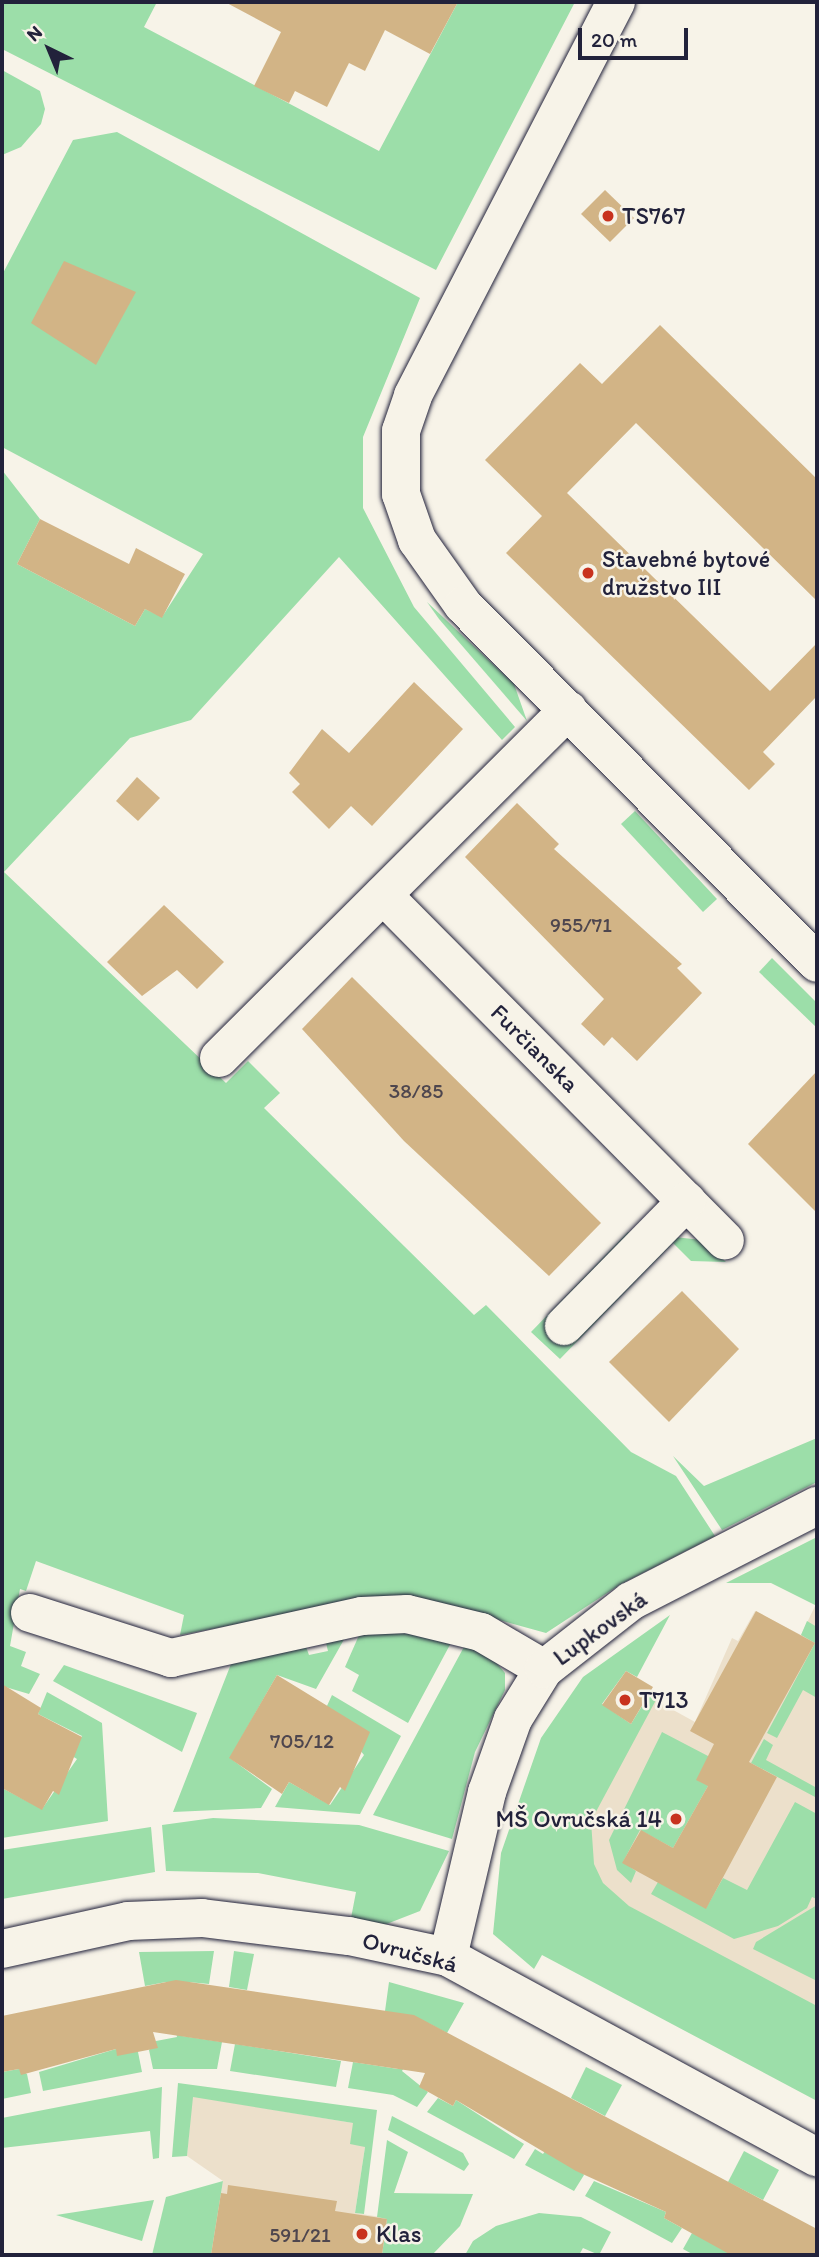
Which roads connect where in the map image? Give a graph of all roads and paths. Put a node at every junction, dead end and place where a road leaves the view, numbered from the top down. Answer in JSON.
{"nodes":[{"id":1,"x":616,"y":2,"type":"edge"},
{"id":2,"x":568,"y":710,"type":"junction"},
{"id":3,"x":383,"y":895,"type":"junction"},
{"id":4,"x":817,"y":963,"type":"edge"},
{"id":5,"x":219,"y":1058,"type":"dead end"},
{"id":6,"x":687,"y":1201,"type":"junction"},
{"id":7,"x":724,"y":1240,"type":"dead end"},
{"id":8,"x":564,"y":1326,"type":"dead end"},
{"id":9,"x":817,"y":1506,"type":"edge"},
{"id":10,"x":30,"y":1613,"type":"dead end"},
{"id":11,"x":544,"y":1669,"type":"junction"},
{"id":12,"x":2,"y":1949,"type":"edge"},
{"id":13,"x":448,"y":1957,"type":"junction"},
{"id":14,"x":817,"y":2157,"type":"edge"}],
"edges":[{"from":1,"to":2,"type":"street"},
{"from":2,"to":3,"type":"street"},
{"from":2,"to":4,"type":"street"},
{"from":3,"to":5,"type":"street"},
{"from":3,"to":6,"type":"street","name":"Furčianska"},
{"from":6,"to":7,"type":"street","name":"Furčianska"},
{"from":6,"to":8,"type":"street"},
{"from":9,"to":11,"type":"street","name":"Lupkovská"},
{"from":10,"to":11,"type":"street"},
{"from":11,"to":13,"type":"street","name":"Lupkovská"},
{"from":12,"to":13,"type":"street","name":"Ovručská"},
{"from":13,"to":14,"type":"street","name":"Ovručská"}]}
